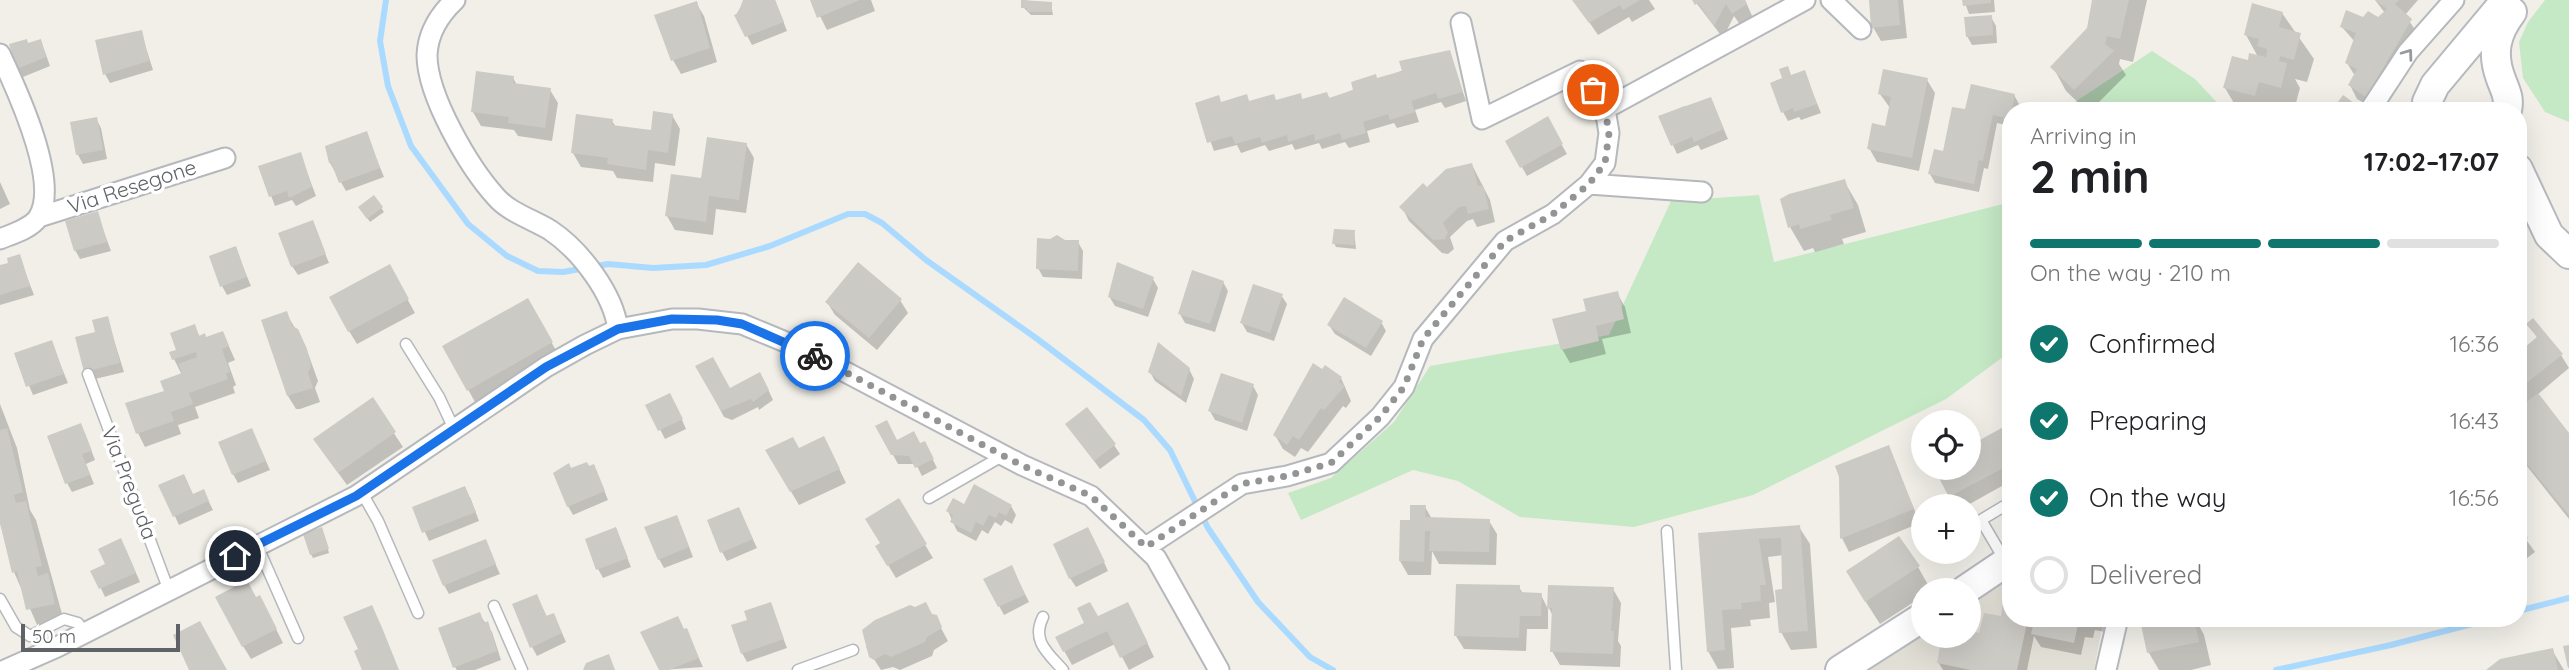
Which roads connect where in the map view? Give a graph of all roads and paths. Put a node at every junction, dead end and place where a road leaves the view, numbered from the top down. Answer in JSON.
{"nodes":[{"id":1,"x":455,"y":0,"type":"edge"},
{"id":2,"x":1805,"y":0,"type":"edge"},
{"id":3,"x":1831,"y":0,"type":"edge"},
{"id":4,"x":2454,"y":0,"type":"edge"},
{"id":5,"x":2506,"y":0,"type":"edge"},
{"id":6,"x":2522,"y":0,"type":"edge"},
{"id":7,"x":1461,"y":23,"type":"dead end"},
{"id":8,"x":1861,"y":29,"type":"dead end"},
{"id":9,"x":0,"y":54,"type":"edge"},
{"id":10,"x":2375,"y":102,"type":"edge"},
{"id":11,"x":2428,"y":102,"type":"edge"},
{"id":12,"x":2507,"y":102,"type":"edge"},
{"id":13,"x":1605,"y":109,"type":"junction"},
{"id":14,"x":225,"y":158,"type":"dead end"},
{"id":15,"x":1589,"y":184,"type":"junction"},
{"id":16,"x":2527,"y":188,"type":"edge"},
{"id":17,"x":1702,"y":192,"type":"dead end"},
{"id":18,"x":39,"y":217,"type":"junction"},
{"id":19,"x":0,"y":239,"type":"edge"},
{"id":20,"x":2569,"y":254,"type":"edge"},
{"id":21,"x":618,"y":329,"type":"junction"},
{"id":22,"x":406,"y":344,"type":"dead end"},
{"id":23,"x":88,"y":374,"type":"dead end"},
{"id":24,"x":455,"y":432,"type":"junction"},
{"id":25,"x":1004,"y":454,"type":"junction"},
{"id":26,"x":362,"y":493,"type":"junction"},
{"id":27,"x":929,"y":498,"type":"dead end"},
{"id":28,"x":2002,"y":507,"type":"edge"},
{"id":29,"x":1667,"y":531,"type":"dead end"},
{"id":30,"x":257,"y":545,"type":"junction"},
{"id":31,"x":1146,"y":547,"type":"junction"},
{"id":32,"x":2002,"y":552,"type":"edge"},
{"id":33,"x":2002,"y":565,"type":"edge"},
{"id":34,"x":1981,"y":579,"type":"edge"},
{"id":35,"x":170,"y":591,"type":"junction"},
{"id":36,"x":0,"y":600,"type":"edge"},
{"id":37,"x":495,"y":606,"type":"dead end"},
{"id":38,"x":418,"y":613,"type":"dead end"},
{"id":39,"x":1042,"y":617,"type":"dead end"},
{"id":40,"x":1911,"y":625,"type":"edge"},
{"id":41,"x":2116,"y":627,"type":"edge"},
{"id":42,"x":85,"y":633,"type":"junction"},
{"id":43,"x":298,"y":638,"type":"dead end"},
{"id":44,"x":853,"y":650,"type":"dead end"},
{"id":45,"x":5,"y":670,"type":"edge"},
{"id":46,"x":522,"y":670,"type":"edge"},
{"id":47,"x":798,"y":670,"type":"edge"},
{"id":48,"x":1063,"y":670,"type":"edge"},
{"id":49,"x":1219,"y":670,"type":"edge"},
{"id":50,"x":1676,"y":670,"type":"edge"},
{"id":51,"x":1840,"y":670,"type":"edge"},
{"id":52,"x":2106,"y":670,"type":"edge"}],
"edges":[{"from":1,"to":21,"type":"street"},
{"from":2,"to":13,"type":"street"},
{"from":3,"to":8,"type":"street"},
{"from":10,"to":4,"type":"street","one_way":true},
{"from":5,"to":11,"type":"main road"},
{"from":6,"to":12,"type":"main road"},
{"from":7,"to":13,"type":"street"},
{"from":9,"to":18,"type":"street"},
{"from":13,"to":15,"type":"street"},
{"from":14,"to":18,"type":"street","name":"Via Resegone"},
{"from":15,"to":17,"type":"street"},
{"from":15,"to":31,"type":"street"},
{"from":16,"to":20,"type":"main road"},
{"from":18,"to":19,"type":"street","name":"Via Resegone"},
{"from":21,"to":24,"type":"street"},
{"from":21,"to":25,"type":"street"},
{"from":22,"to":24,"type":"lane"},
{"from":23,"to":35,"type":"lane","name":"Via Preguda"},
{"from":24,"to":26,"type":"street"},
{"from":25,"to":27,"type":"lane"},
{"from":25,"to":31,"type":"street"},
{"from":26,"to":30,"type":"street"},
{"from":26,"to":38,"type":"lane"},
{"from":28,"to":32,"type":"lane"},
{"from":29,"to":50,"type":"lane"},
{"from":30,"to":35,"type":"street"},
{"from":30,"to":43,"type":"lane"},
{"from":31,"to":49,"type":"street"},
{"from":33,"to":34,"type":"main road"},
{"from":35,"to":42,"type":"street"},
{"from":36,"to":42,"type":"lane"},
{"from":37,"to":46,"type":"lane"},
{"from":39,"to":48,"type":"lane"},
{"from":40,"to":51,"type":"main road"},
{"from":41,"to":52,"type":"street"},
{"from":42,"to":45,"type":"street"},
{"from":44,"to":47,"type":"lane"}]}
